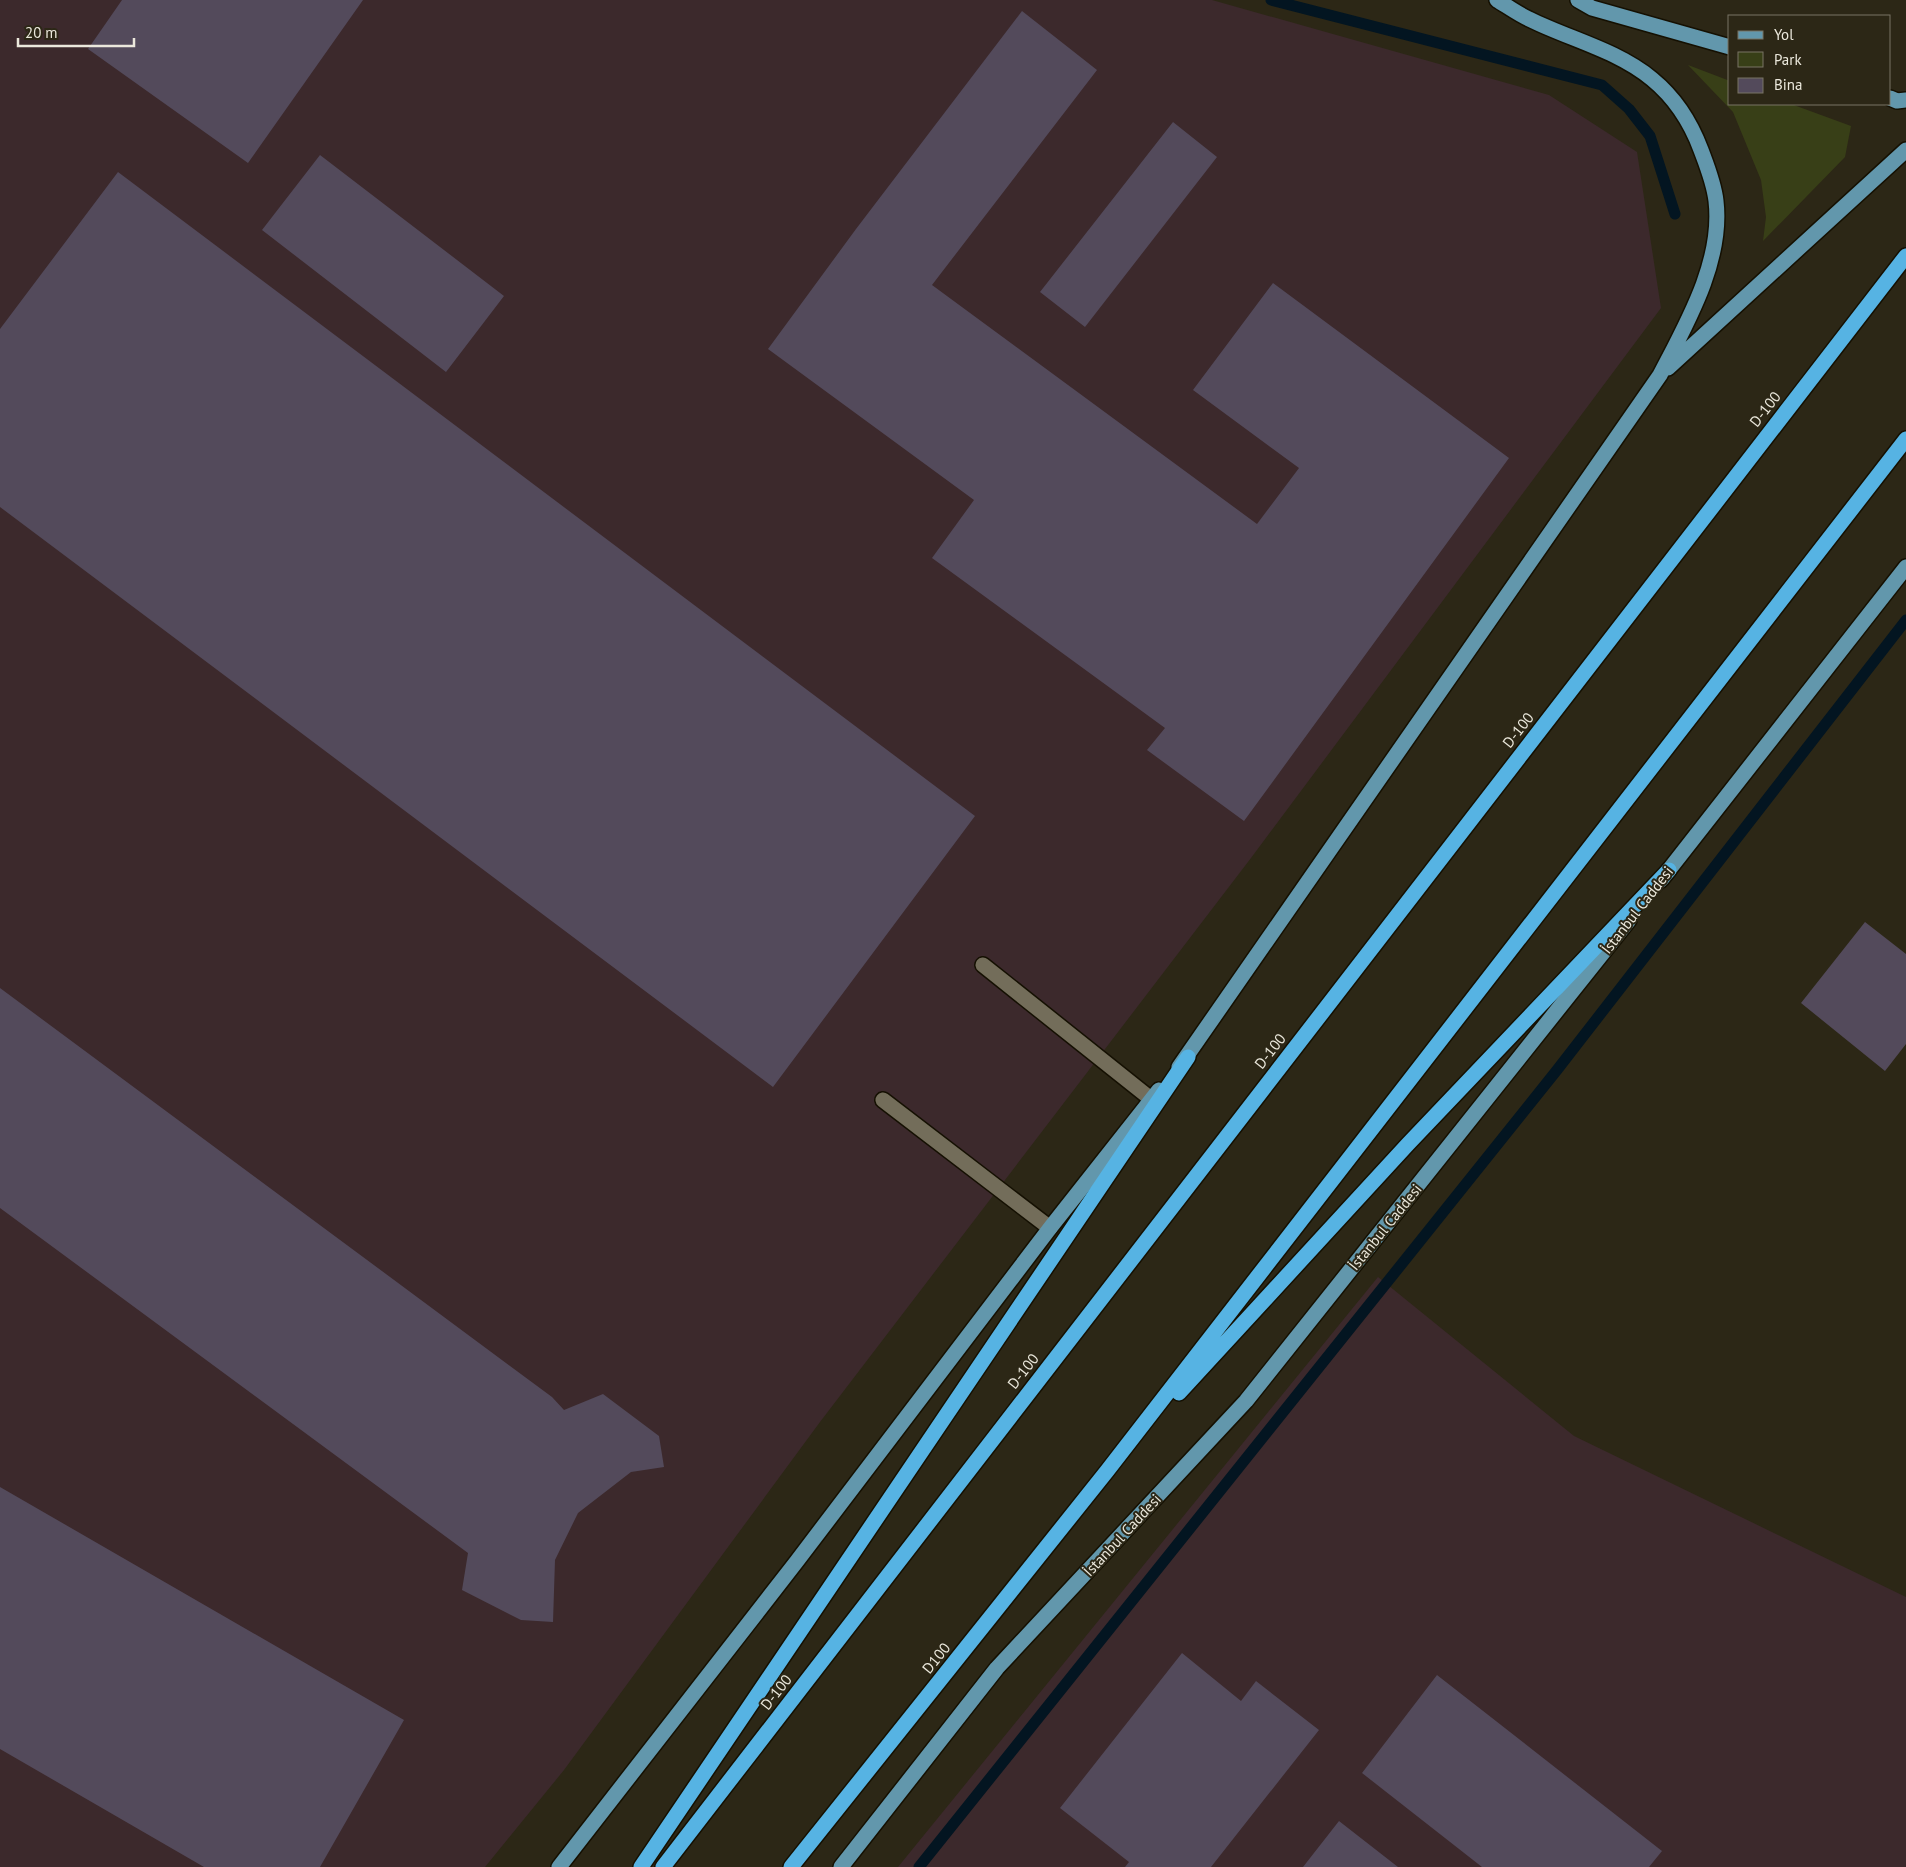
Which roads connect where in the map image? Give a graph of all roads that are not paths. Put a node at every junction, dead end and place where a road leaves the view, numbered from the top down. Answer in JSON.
{"nodes":[{"id":1,"x":1497,"y":0,"type":"edge"},
{"id":2,"x":1578,"y":0,"type":"edge"},
{"id":3,"x":1728,"y":46,"type":"edge"},
{"id":4,"x":1891,"y":98,"type":"edge"},
{"id":5,"x":1906,"y":100,"type":"edge"},
{"id":6,"x":1906,"y":150,"type":"edge"},
{"id":7,"x":1906,"y":256,"type":"edge"},
{"id":8,"x":1660,"y":375,"type":"junction"},
{"id":9,"x":1906,"y":439,"type":"edge"},
{"id":10,"x":1906,"y":567,"type":"edge"},
{"id":11,"x":1669,"y":870,"type":"junction"},
{"id":12,"x":983,"y":965,"type":"dead end"},
{"id":13,"x":1188,"y":1057,"type":"junction"},
{"id":14,"x":1151,"y":1099,"type":"junction"},
{"id":15,"x":883,"y":1100,"type":"dead end"},
{"id":16,"x":1050,"y":1228,"type":"junction"},
{"id":17,"x":1107,"y":1472,"type":"junction"},
{"id":18,"x":559,"y":1867,"type":"edge"},
{"id":19,"x":641,"y":1867,"type":"edge"},
{"id":20,"x":663,"y":1867,"type":"edge"},
{"id":21,"x":791,"y":1867,"type":"edge"},
{"id":22,"x":841,"y":1867,"type":"edge"}],
"edges":[{"from":1,"to":8,"type":"main road"},
{"from":2,"to":3,"type":"main road"},
{"from":4,"to":5,"type":"main road"},
{"from":6,"to":8,"type":"main road"},
{"from":7,"to":20,"type":"highway","name":"D-100","number":"D-100"},
{"from":8,"to":13,"type":"main road"},
{"from":9,"to":17,"type":"highway"},
{"from":10,"to":11,"type":"main road","name":"İstanbul Caddesi"},
{"from":11,"to":17,"type":"highway"},
{"from":11,"to":22,"type":"main road","name":"İstanbul Caddesi"},
{"from":12,"to":14,"type":"lane"},
{"from":13,"to":14,"type":"main road"},
{"from":13,"to":19,"type":"highway"},
{"from":14,"to":16,"type":"main road"},
{"from":15,"to":16,"type":"lane"},
{"from":16,"to":18,"type":"main road"},
{"from":17,"to":21,"type":"highway","name":"D100","number":"D100"}]}
